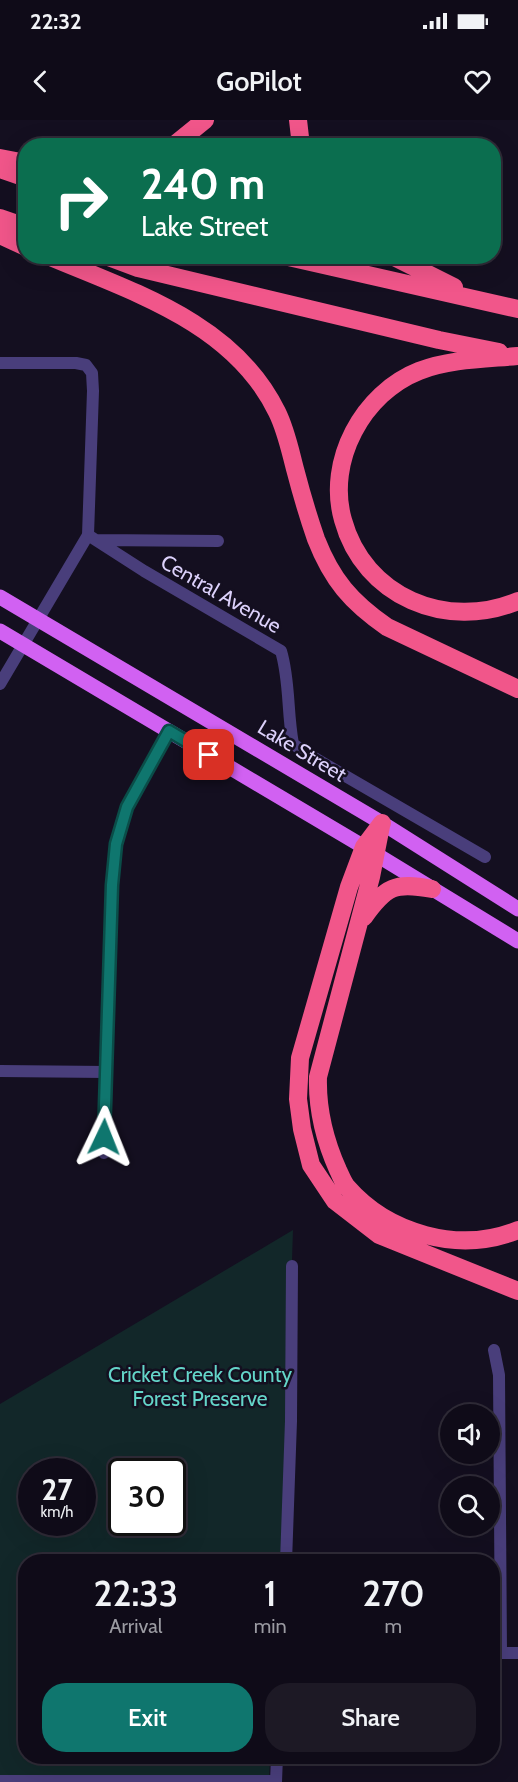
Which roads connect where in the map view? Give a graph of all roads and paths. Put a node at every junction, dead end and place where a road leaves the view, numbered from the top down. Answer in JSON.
{"nodes":[{"id":1,"x":205,"y":120,"type":"edge"},
{"id":2,"x":298,"y":120,"type":"edge"},
{"id":3,"x":183,"y":138,"type":"edge"},
{"id":4,"x":300,"y":138,"type":"edge"},
{"id":5,"x":0,"y":158,"type":"edge"},
{"id":6,"x":18,"y":161,"type":"edge"},
{"id":7,"x":0,"y":169,"type":"edge"},
{"id":8,"x":18,"y":175,"type":"edge"},
{"id":9,"x":0,"y":218,"type":"edge"},
{"id":10,"x":18,"y":224,"type":"edge"},
{"id":11,"x":0,"y":235,"type":"edge"},
{"id":12,"x":18,"y":243,"type":"edge"},
{"id":13,"x":66,"y":264,"type":"edge"},
{"id":14,"x":129,"y":264,"type":"edge"},
{"id":15,"x":319,"y":264,"type":"edge"},
{"id":16,"x":404,"y":264,"type":"edge"},
{"id":17,"x":488,"y":303,"type":"junction"},
{"id":18,"x":518,"y":309,"type":"edge"},
{"id":19,"x":518,"y":356,"type":"edge"},
{"id":20,"x":0,"y":363,"type":"edge"},
{"id":21,"x":92,"y":537,"type":"junction"},
{"id":22,"x":218,"y":541,"type":"dead end"},
{"id":23,"x":0,"y":597,"type":"edge"},
{"id":24,"x":518,"y":601,"type":"edge"},
{"id":25,"x":38,"y":620,"type":"junction"},
{"id":26,"x":0,"y":632,"type":"edge"},
{"id":27,"x":23,"y":645,"type":"junction"},
{"id":28,"x":0,"y":684,"type":"edge"},
{"id":29,"x":518,"y":689,"type":"edge"},
{"id":30,"x":169,"y":731,"type":"junction"},
{"id":31,"x":382,"y":823,"type":"junction"},
{"id":32,"x":370,"y":850,"type":"junction"},
{"id":33,"x":485,"y":857,"type":"dead end"},
{"id":34,"x":432,"y":888,"type":"junction"},
{"id":35,"x":518,"y":909,"type":"edge"},
{"id":36,"x":359,"y":923,"type":"junction"},
{"id":37,"x":518,"y":941,"type":"edge"},
{"id":38,"x":0,"y":1071,"type":"edge"},
{"id":39,"x":107,"y":1072,"type":"junction"},
{"id":40,"x":104,"y":1153,"type":"dead end"},
{"id":41,"x":518,"y":1230,"type":"edge"},
{"id":42,"x":292,"y":1266,"type":"dead end"},
{"id":43,"x":518,"y":1291,"type":"edge"},
{"id":44,"x":494,"y":1350,"type":"dead end"},
{"id":45,"x":286,"y":1554,"type":"edge"},
{"id":46,"x":498,"y":1554,"type":"edge"},
{"id":47,"x":500,"y":1653,"type":"edge"},
{"id":48,"x":518,"y":1653,"type":"edge"},
{"id":49,"x":277,"y":1764,"type":"edge"},
{"id":50,"x":0,"y":1781,"type":"edge"},
{"id":51,"x":276,"y":1781,"type":"edge"}],
"edges":[{"from":1,"to":3,"type":"highway"},
{"from":2,"to":4,"type":"highway"},
{"from":5,"to":6,"type":"highway"},
{"from":7,"to":8,"type":"highway"},
{"from":9,"to":10,"type":"highway"},
{"from":11,"to":12,"type":"highway"},
{"from":13,"to":29,"type":"highway"},
{"from":14,"to":19,"type":"highway"},
{"from":15,"to":17,"type":"highway"},
{"from":16,"to":17,"type":"highway"},
{"from":17,"to":18,"type":"highway"},
{"from":19,"to":24,"type":"highway"},
{"from":20,"to":21,"type":"street"},
{"from":21,"to":22,"type":"street"},
{"from":21,"to":25,"type":"street"},
{"from":21,"to":33,"type":"street","name":"Central Avenue"},
{"from":23,"to":25,"type":"main road","name":"Lake Street"},
{"from":25,"to":27,"type":"street"},
{"from":25,"to":31,"type":"main road","name":"Lake Street"},
{"from":26,"to":27,"type":"main road"},
{"from":27,"to":28,"type":"street"},
{"from":27,"to":30,"type":"main road"},
{"from":30,"to":32,"type":"main road"},
{"from":30,"to":39,"type":"street"},
{"from":31,"to":32,"type":"highway"},
{"from":31,"to":35,"type":"main road","name":"Lake Street"},
{"from":32,"to":34,"type":"main road"},
{"from":32,"to":36,"type":"highway"},
{"from":32,"to":43,"type":"highway"},
{"from":34,"to":36,"type":"highway"},
{"from":34,"to":37,"type":"main road"},
{"from":36,"to":41,"type":"highway"},
{"from":38,"to":39,"type":"street"},
{"from":39,"to":40,"type":"street"},
{"from":42,"to":45,"type":"street"},
{"from":44,"to":46,"type":"street"},
{"from":47,"to":48,"type":"street"},
{"from":49,"to":51,"type":"street"},
{"from":50,"to":51,"type":"street"}]}
